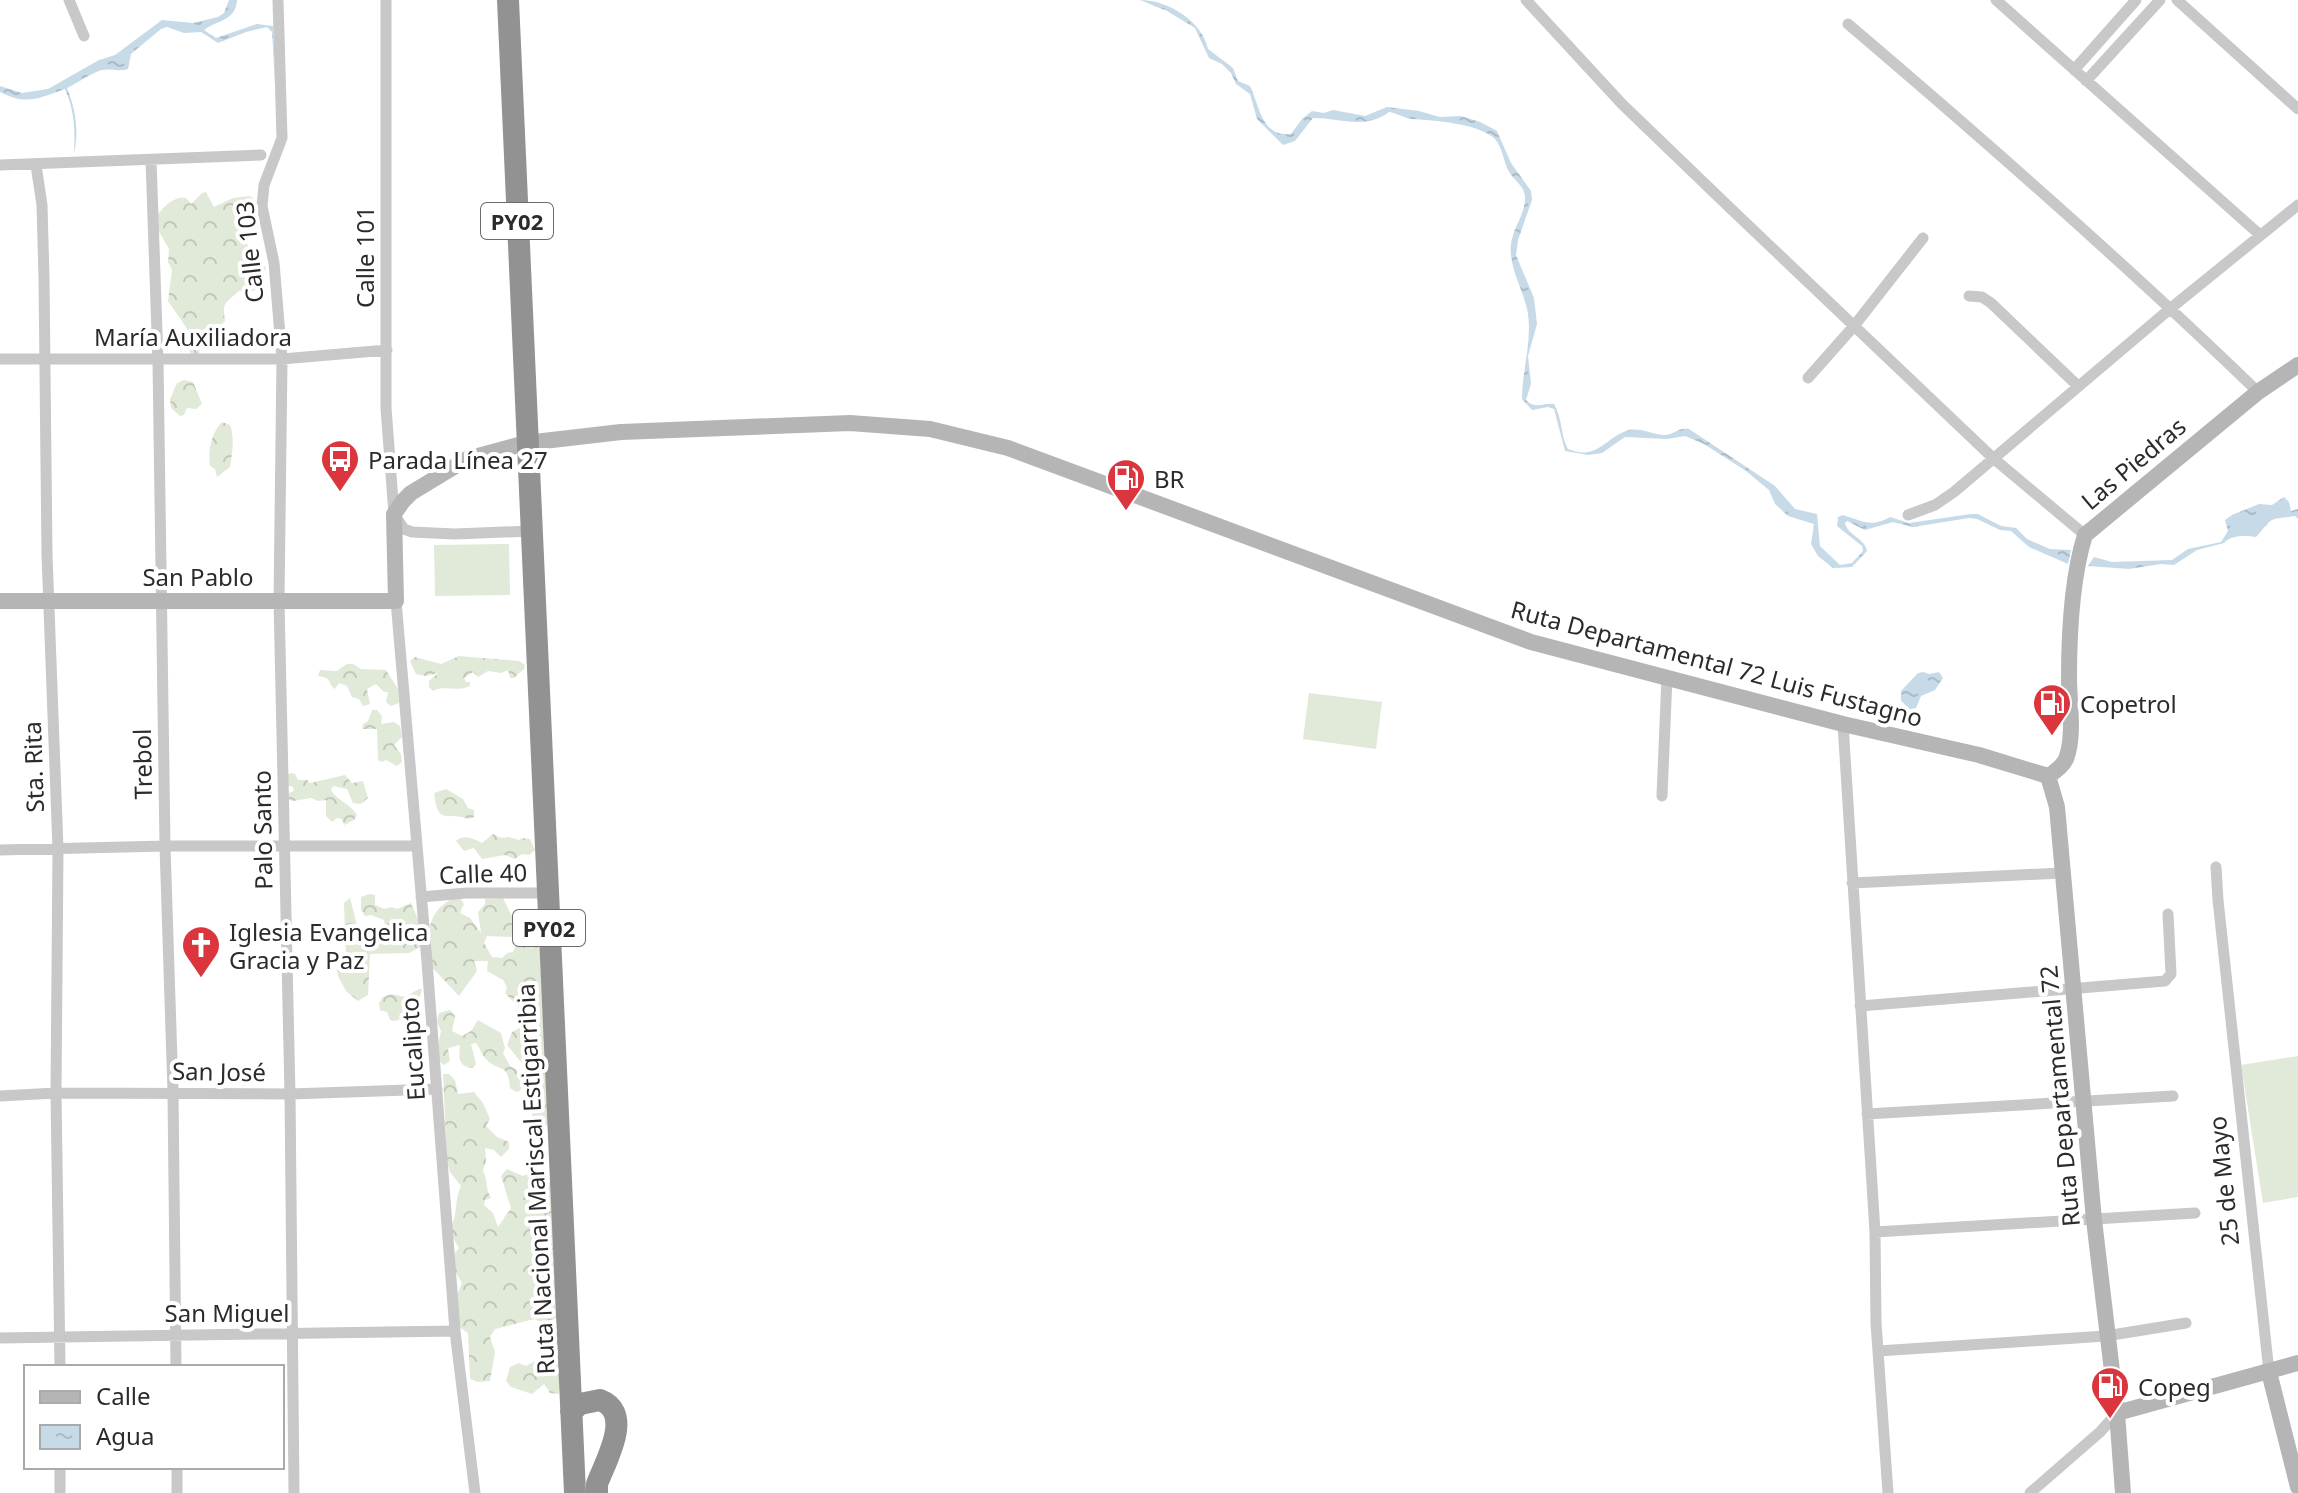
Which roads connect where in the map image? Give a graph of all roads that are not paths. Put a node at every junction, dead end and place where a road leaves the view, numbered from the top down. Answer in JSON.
{"nodes":[{"id":1,"x":69,"y":0,"type":"edge"},
{"id":2,"x":278,"y":0,"type":"edge"},
{"id":3,"x":386,"y":0,"type":"edge"},
{"id":4,"x":508,"y":0,"type":"edge"},
{"id":5,"x":521,"y":0,"type":"edge"},
{"id":6,"x":1526,"y":0,"type":"edge"},
{"id":7,"x":1996,"y":0,"type":"edge"},
{"id":8,"x":2136,"y":0,"type":"edge"},
{"id":9,"x":2160,"y":0,"type":"edge"},
{"id":10,"x":2177,"y":0,"type":"edge"},
{"id":11,"x":1848,"y":24,"type":"dead end"},
{"id":12,"x":84,"y":36,"type":"dead end"},
{"id":13,"x":2074,"y":70,"type":"junction"},
{"id":14,"x":2086,"y":81,"type":"junction"},
{"id":15,"x":2298,"y":109,"type":"edge"},
{"id":16,"x":261,"y":155,"type":"dead end"},
{"id":17,"x":151,"y":160,"type":"junction"},
{"id":18,"x":0,"y":165,"type":"edge"},
{"id":19,"x":36,"y":165,"type":"junction"},
{"id":20,"x":2298,"y":205,"type":"edge"},
{"id":21,"x":2259,"y":234,"type":"junction"},
{"id":22,"x":1923,"y":238,"type":"dead end"},
{"id":23,"x":1969,"y":296,"type":"dead end"},
{"id":24,"x":2171,"y":308,"type":"junction"},
{"id":25,"x":1854,"y":326,"type":"junction"},
{"id":26,"x":387,"y":350,"type":"junction"},
{"id":27,"x":46,"y":358,"type":"junction"},
{"id":28,"x":0,"y":359,"type":"edge"},
{"id":29,"x":282,"y":359,"type":"junction"},
{"id":30,"x":158,"y":361,"type":"junction"},
{"id":31,"x":2298,"y":365,"type":"edge"},
{"id":32,"x":1808,"y":378,"type":"dead end"},
{"id":33,"x":2078,"y":386,"type":"junction"},
{"id":34,"x":2258,"y":392,"type":"junction"},
{"id":35,"x":534,"y":442,"type":"junction"},
{"id":36,"x":1993,"y":458,"type":"junction"},
{"id":37,"x":394,"y":514,"type":"junction"},
{"id":38,"x":1908,"y":515,"type":"dead end"},
{"id":39,"x":531,"y":531,"type":"junction"},
{"id":40,"x":2083,"y":542,"type":"junction"},
{"id":41,"x":49,"y":599,"type":"junction"},
{"id":42,"x":162,"y":600,"type":"junction"},
{"id":43,"x":0,"y":601,"type":"edge"},
{"id":44,"x":279,"y":601,"type":"junction"},
{"id":45,"x":396,"y":601,"type":"junction"},
{"id":46,"x":1667,"y":677,"type":"junction"},
{"id":47,"x":1843,"y":724,"type":"junction"},
{"id":48,"x":2048,"y":776,"type":"junction"},
{"id":49,"x":1662,"y":796,"type":"dead end"},
{"id":50,"x":165,"y":846,"type":"junction"},
{"id":51,"x":416,"y":846,"type":"junction"},
{"id":52,"x":284,"y":847,"type":"junction"},
{"id":53,"x":58,"y":849,"type":"junction"},
{"id":54,"x":0,"y":850,"type":"edge"},
{"id":55,"x":2216,"y":867,"type":"dead end"},
{"id":56,"x":2061,"y":873,"type":"junction"},
{"id":57,"x":1852,"y":883,"type":"junction"},
{"id":58,"x":547,"y":893,"type":"junction"},
{"id":59,"x":421,"y":897,"type":"junction"},
{"id":60,"x":2168,"y":914,"type":"dead end"},
{"id":61,"x":2073,"y":988,"type":"junction"},
{"id":62,"x":1860,"y":1006,"type":"junction"},
{"id":63,"x":437,"y":1089,"type":"junction"},
{"id":64,"x":173,"y":1092,"type":"junction"},
{"id":65,"x":56,"y":1093,"type":"junction"},
{"id":66,"x":290,"y":1094,"type":"junction"},
{"id":67,"x":0,"y":1096,"type":"edge"},
{"id":68,"x":2173,"y":1096,"type":"dead end"},
{"id":69,"x":2084,"y":1103,"type":"junction"},
{"id":70,"x":1867,"y":1114,"type":"junction"},
{"id":71,"x":2195,"y":1213,"type":"dead end"},
{"id":72,"x":2094,"y":1220,"type":"junction"},
{"id":73,"x":1875,"y":1232,"type":"junction"},
{"id":74,"x":2186,"y":1323,"type":"dead end"},
{"id":75,"x":455,"y":1331,"type":"junction"},
{"id":76,"x":175,"y":1334,"type":"junction"},
{"id":77,"x":293,"y":1334,"type":"junction"},
{"id":78,"x":60,"y":1336,"type":"junction"},
{"id":79,"x":2106,"y":1336,"type":"junction"},
{"id":80,"x":0,"y":1338,"type":"edge"},
{"id":81,"x":1878,"y":1351,"type":"junction"},
{"id":82,"x":2298,"y":1363,"type":"edge"},
{"id":83,"x":60,"y":1365,"type":"edge"},
{"id":84,"x":176,"y":1365,"type":"edge"},
{"id":85,"x":2269,"y":1372,"type":"junction"},
{"id":86,"x":578,"y":1407,"type":"junction"},
{"id":87,"x":2117,"y":1413,"type":"junction"},
{"id":88,"x":60,"y":1469,"type":"edge"},
{"id":89,"x":177,"y":1469,"type":"edge"},
{"id":90,"x":2298,"y":1487,"type":"edge"},
{"id":91,"x":60,"y":1493,"type":"edge"},
{"id":92,"x":177,"y":1493,"type":"edge"},
{"id":93,"x":294,"y":1493,"type":"edge"},
{"id":94,"x":475,"y":1493,"type":"edge"},
{"id":95,"x":575,"y":1493,"type":"edge"},
{"id":96,"x":589,"y":1493,"type":"edge"},
{"id":97,"x":597,"y":1493,"type":"edge"},
{"id":98,"x":1888,"y":1493,"type":"edge"},
{"id":99,"x":2030,"y":1493,"type":"edge"},
{"id":100,"x":2123,"y":1493,"type":"edge"}],
"edges":[{"from":1,"to":12,"type":"street"},
{"from":2,"to":29,"type":"street","name":"Calle 103"},
{"from":3,"to":26,"type":"street","name":"Calle 101"},
{"from":4,"to":35,"type":"highway","name":"Ruta Nacional Mariscal Estigarribia","number":"PY02"},
{"from":5,"to":35,"type":"highway","name":"Ruta Nacional Mariscal Estigarribia","number":"PY02"},
{"from":6,"to":25,"type":"street"},
{"from":7,"to":13,"type":"street"},
{"from":8,"to":13,"type":"street"},
{"from":9,"to":14,"type":"street"},
{"from":10,"to":15,"type":"street"},
{"from":11,"to":24,"type":"street"},
{"from":13,"to":14,"type":"street"},
{"from":14,"to":21,"type":"street"},
{"from":16,"to":17,"type":"street"},
{"from":17,"to":19,"type":"street"},
{"from":17,"to":30,"type":"street","name":"Trebol"},
{"from":18,"to":19,"type":"street"},
{"from":19,"to":27,"type":"street","name":"Sta. Rita"},
{"from":20,"to":21,"type":"street"},
{"from":21,"to":24,"type":"street"},
{"from":22,"to":25,"type":"street"},
{"from":23,"to":33,"type":"street"},
{"from":24,"to":33,"type":"street"},
{"from":24,"to":34,"type":"street"},
{"from":25,"to":32,"type":"street"},
{"from":25,"to":36,"type":"street"},
{"from":26,"to":29,"type":"street","name":"María Auxiliadora"},
{"from":26,"to":37,"type":"street","name":"Calle 101"},
{"from":27,"to":28,"type":"street","name":"María Auxiliadora"},
{"from":27,"to":30,"type":"street","name":"María Auxiliadora"},
{"from":27,"to":41,"type":"street","name":"Sta. Rita"},
{"from":29,"to":30,"type":"street","name":"María Auxiliadora"},
{"from":29,"to":44,"type":"street","name":"Palo Santo"},
{"from":30,"to":42,"type":"street","name":"Trebol"},
{"from":31,"to":34,"type":"main road","name":"Las Piedras"},
{"from":33,"to":36,"type":"street"},
{"from":34,"to":40,"type":"main road","name":"Las Piedras"},
{"from":35,"to":37,"type":"main road","name":"Ruta Departamental 72 Luis Fustagno"},
{"from":35,"to":39,"type":"highway","name":"Ruta Nacional Mariscal Estigarribia","number":"PY02"},
{"from":35,"to":46,"type":"main road","name":"Ruta Departamental 72 Luis Fustagno"},
{"from":35,"to":86,"type":"highway","name":"Ruta Nacional Mariscal Estigarribia","number":"PY02"},
{"from":36,"to":38,"type":"street"},
{"from":36,"to":40,"type":"street"},
{"from":37,"to":39,"type":"street"},
{"from":37,"to":45,"type":"main road"},
{"from":39,"to":58,"type":"highway","name":"Ruta Nacional Mariscal Estigarribia","number":"PY02"},
{"from":40,"to":48,"type":"main road"},
{"from":41,"to":42,"type":"main road","name":"San Pablo"},
{"from":41,"to":43,"type":"main road","name":"San Pablo"},
{"from":41,"to":53,"type":"street","name":"Sta. Rita"},
{"from":42,"to":44,"type":"main road","name":"San Pablo"},
{"from":42,"to":50,"type":"street","name":"Trebol"},
{"from":44,"to":45,"type":"main road","name":"San Pablo"},
{"from":44,"to":52,"type":"street","name":"Palo Santo"},
{"from":45,"to":51,"type":"street","name":"Eucalipto"},
{"from":46,"to":47,"type":"main road","name":"Ruta Departamental 72 Luis Fustagno"},
{"from":46,"to":49,"type":"street"},
{"from":47,"to":48,"type":"main road","name":"Ruta Departamental 72 Luis Fustagno"},
{"from":47,"to":57,"type":"street"},
{"from":48,"to":56,"type":"main road","name":"Ruta Departamental 72"},
{"from":50,"to":52,"type":"street"},
{"from":50,"to":53,"type":"street"},
{"from":50,"to":64,"type":"street","name":"Trebol"},
{"from":51,"to":52,"type":"street"},
{"from":51,"to":59,"type":"street","name":"Eucalipto"},
{"from":52,"to":66,"type":"street","name":"Palo Santo"},
{"from":53,"to":54,"type":"street"},
{"from":53,"to":65,"type":"street","name":"Sta. Rita"},
{"from":55,"to":85,"type":"street","name":"25 de Mayo"},
{"from":56,"to":57,"type":"street"},
{"from":56,"to":61,"type":"main road","name":"Ruta Departamental 72"},
{"from":57,"to":62,"type":"street"},
{"from":58,"to":59,"type":"street","name":"Calle 40"},
{"from":58,"to":86,"type":"highway","name":"Ruta Nacional Mariscal Estigarribia","number":"PY02"},
{"from":59,"to":63,"type":"street","name":"Eucalipto"},
{"from":60,"to":61,"type":"street"},
{"from":61,"to":62,"type":"street"},
{"from":61,"to":69,"type":"main road","name":"Ruta Departamental 72"},
{"from":62,"to":70,"type":"street"},
{"from":63,"to":66,"type":"street","name":"San José"},
{"from":63,"to":75,"type":"street","name":"Eucalipto"},
{"from":64,"to":65,"type":"street","name":"San José"},
{"from":64,"to":66,"type":"street","name":"San José"},
{"from":64,"to":76,"type":"street","name":"Trebol"},
{"from":65,"to":67,"type":"street","name":"San José"},
{"from":65,"to":78,"type":"street","name":"Sta. Rita"},
{"from":66,"to":77,"type":"street","name":"Palo Santo"},
{"from":68,"to":69,"type":"street"},
{"from":69,"to":70,"type":"street"},
{"from":69,"to":72,"type":"main road","name":"Ruta Departamental 72"},
{"from":70,"to":73,"type":"street"},
{"from":71,"to":72,"type":"street"},
{"from":72,"to":73,"type":"street"},
{"from":72,"to":79,"type":"main road","name":"Ruta Departamental 72"},
{"from":73,"to":81,"type":"street"},
{"from":74,"to":79,"type":"street"},
{"from":75,"to":77,"type":"street","name":"San Miguel"},
{"from":75,"to":94,"type":"street","name":"Eucalipto"},
{"from":76,"to":77,"type":"street","name":"San Miguel"},
{"from":76,"to":78,"type":"street","name":"San Miguel"},
{"from":76,"to":84,"type":"street","name":"Trebol"},
{"from":77,"to":93,"type":"street","name":"Palo Santo"},
{"from":78,"to":80,"type":"street","name":"San Miguel"},
{"from":78,"to":83,"type":"street","name":"Sta. Rita"},
{"from":79,"to":81,"type":"street"},
{"from":79,"to":87,"type":"main road","name":"Ruta Departamental 72"},
{"from":81,"to":98,"type":"street"},
{"from":82,"to":85,"type":"main road"},
{"from":85,"to":87,"type":"main road"},
{"from":85,"to":90,"type":"main road","name":"25 de Mayo"},
{"from":86,"to":95,"type":"highway","name":"Ruta Nacional Mariscal Estigarribia","number":"PY02"},
{"from":86,"to":96,"type":"highway","name":"Ruta Nacional Mariscal Estigarribia","number":"PY02"},
{"from":86,"to":97,"type":"highway"},
{"from":87,"to":99,"type":"street"},
{"from":87,"to":100,"type":"main road","name":"Ruta Departamental 72"},
{"from":88,"to":91,"type":"street"},
{"from":89,"to":92,"type":"street"}]}
